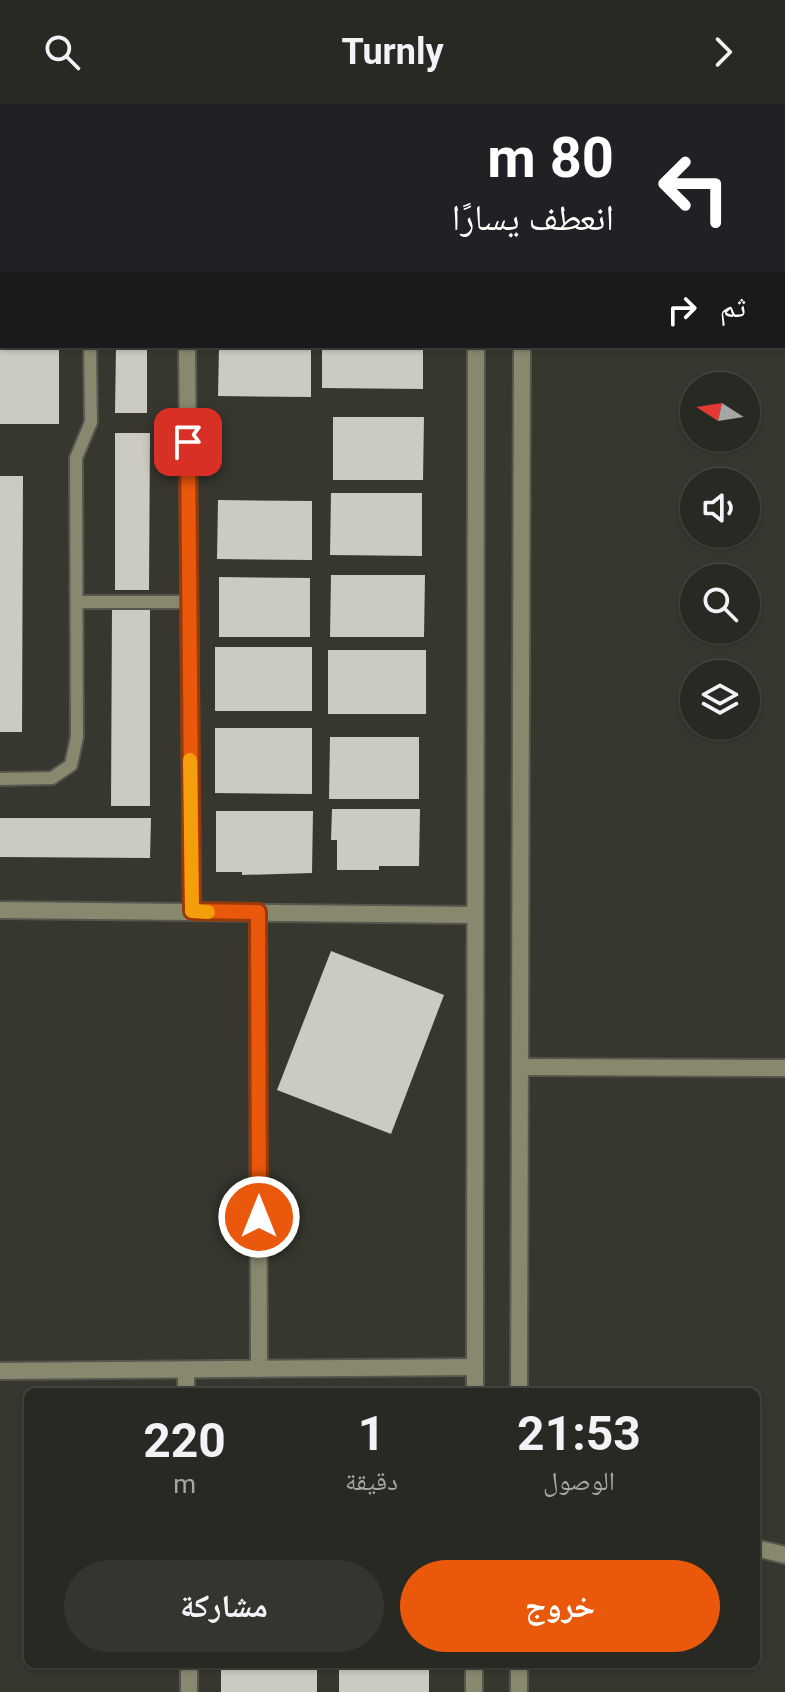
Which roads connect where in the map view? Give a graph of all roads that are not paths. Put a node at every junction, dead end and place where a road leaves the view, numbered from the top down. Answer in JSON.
{"nodes":[{"id":1,"x":90,"y":348,"type":"edge"},
{"id":2,"x":187,"y":348,"type":"edge"},
{"id":3,"x":476,"y":348,"type":"edge"},
{"id":4,"x":522,"y":348,"type":"edge"},
{"id":5,"x":78,"y":602,"type":"junction"},
{"id":6,"x":189,"y":602,"type":"junction"},
{"id":7,"x":0,"y":779,"type":"edge"},
{"id":8,"x":0,"y":910,"type":"edge"},
{"id":9,"x":192,"y":911,"type":"junction"},
{"id":10,"x":258,"y":912,"type":"junction"},
{"id":11,"x":475,"y":915,"type":"junction"},
{"id":12,"x":521,"y":1067,"type":"junction"},
{"id":13,"x":785,"y":1068,"type":"edge"},
{"id":14,"x":475,"y":1367,"type":"junction"},
{"id":15,"x":259,"y":1369,"type":"junction"},
{"id":16,"x":186,"y":1370,"type":"junction"},
{"id":17,"x":0,"y":1371,"type":"edge"},
{"id":18,"x":186,"y":1388,"type":"edge"},
{"id":19,"x":475,"y":1388,"type":"edge"},
{"id":20,"x":519,"y":1388,"type":"edge"},
{"id":21,"x":760,"y":1549,"type":"edge"},
{"id":22,"x":785,"y":1555,"type":"edge"},
{"id":23,"x":189,"y":1668,"type":"edge"},
{"id":24,"x":474,"y":1668,"type":"edge"},
{"id":25,"x":519,"y":1668,"type":"edge"},
{"id":26,"x":189,"y":1692,"type":"edge"},
{"id":27,"x":474,"y":1692,"type":"edge"},
{"id":28,"x":519,"y":1692,"type":"edge"}],
"edges":[{"from":1,"to":5,"type":"lane"},
{"from":2,"to":6,"type":"street"},
{"from":3,"to":11,"type":"street"},
{"from":4,"to":12,"type":"street"},
{"from":5,"to":6,"type":"lane"},
{"from":5,"to":7,"type":"lane"},
{"from":6,"to":9,"type":"street"},
{"from":8,"to":9,"type":"street"},
{"from":9,"to":10,"type":"street"},
{"from":10,"to":11,"type":"street"},
{"from":10,"to":15,"type":"street"},
{"from":11,"to":14,"type":"street"},
{"from":12,"to":13,"type":"street"},
{"from":12,"to":20,"type":"street"},
{"from":14,"to":15,"type":"street"},
{"from":14,"to":19,"type":"street"},
{"from":15,"to":16,"type":"street"},
{"from":16,"to":17,"type":"street"},
{"from":16,"to":18,"type":"street"},
{"from":21,"to":22,"type":"street"},
{"from":23,"to":26,"type":"street"},
{"from":24,"to":27,"type":"street"},
{"from":25,"to":28,"type":"street"}]}
